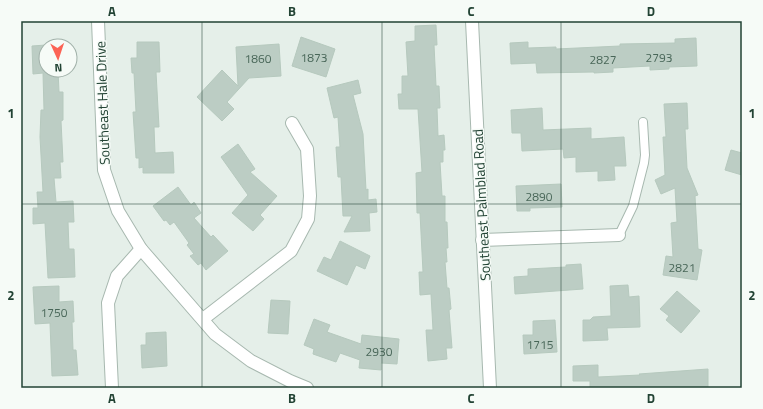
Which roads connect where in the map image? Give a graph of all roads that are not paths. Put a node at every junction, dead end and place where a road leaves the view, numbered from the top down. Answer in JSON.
{"nodes":[{"id":1,"x":98,"y":21,"type":"edge"},
{"id":2,"x":472,"y":21,"type":"edge"},
{"id":3,"x":644,"y":122,"type":"dead end"},
{"id":4,"x":292,"y":123,"type":"dead end"},
{"id":5,"x":619,"y":235,"type":"joint"},
{"id":6,"x":482,"y":240,"type":"junction"},
{"id":7,"x":141,"y":249,"type":"junction"},
{"id":8,"x":203,"y":319,"type":"junction"},
{"id":9,"x":112,"y":388,"type":"edge"},
{"id":10,"x":307,"y":388,"type":"edge"},
{"id":11,"x":490,"y":388,"type":"edge"}],
"edges":[{"from":1,"to":7,"type":"street","name":"Southeast Hale Drive"},
{"from":2,"to":6,"type":"street","name":"Southeast Palmblad Road"},
{"from":3,"to":5,"type":"lane"},
{"from":4,"to":8,"type":"street"},
{"from":5,"to":6,"type":"street"},
{"from":6,"to":11,"type":"street","name":"Southeast Palmblad Road"},
{"from":7,"to":8,"type":"street","name":"Southeast Hale Drive"},
{"from":7,"to":9,"type":"street"},
{"from":8,"to":10,"type":"street","name":"Southeast Hale Drive"}]}
